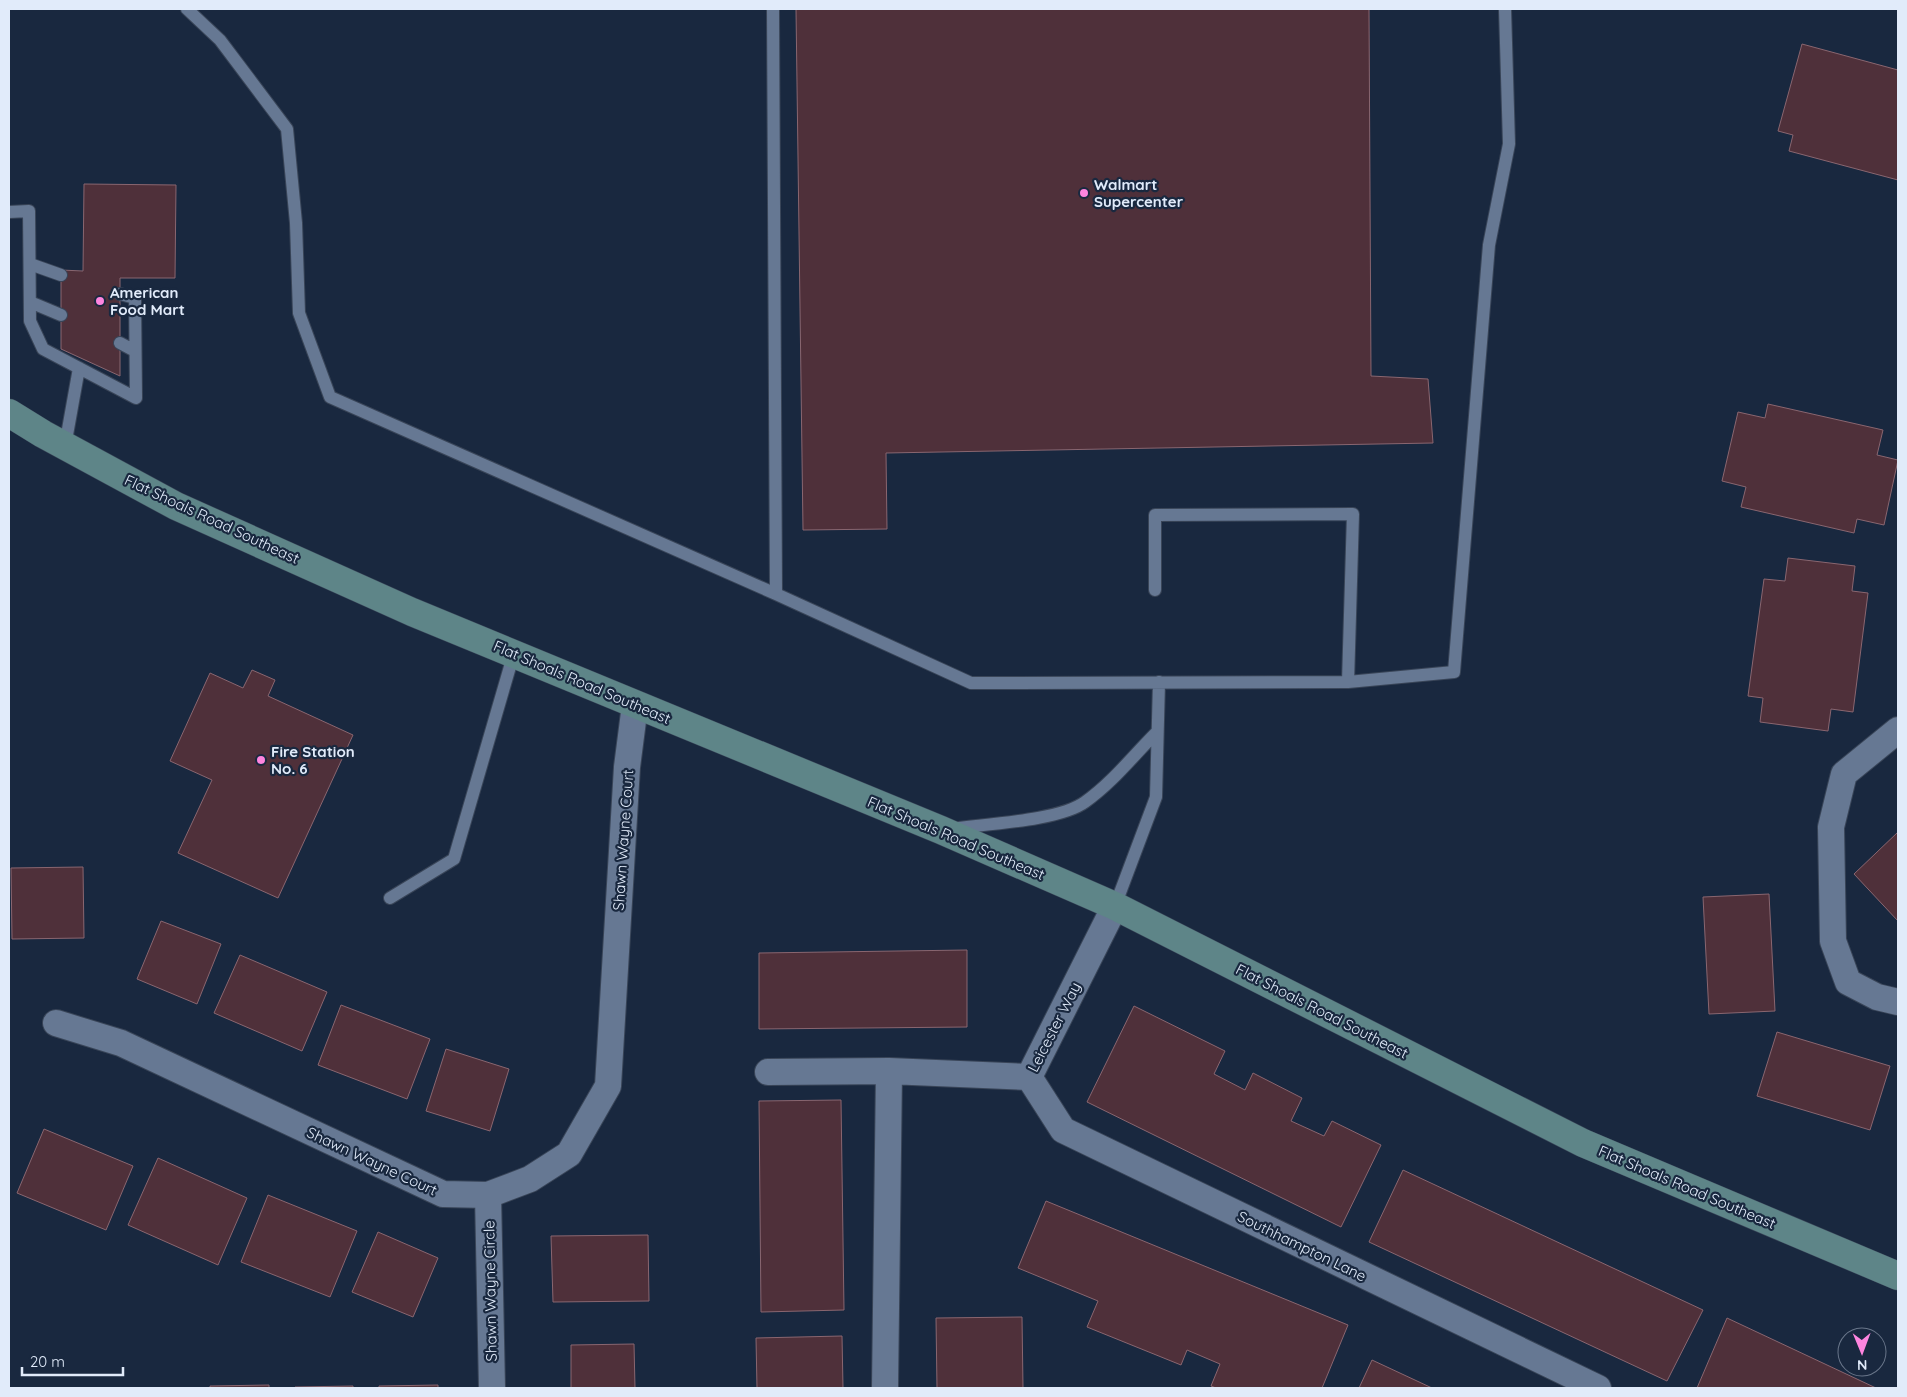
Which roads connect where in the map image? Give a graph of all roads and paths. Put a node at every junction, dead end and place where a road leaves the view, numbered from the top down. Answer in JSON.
{"nodes":[{"id":1,"x":187,"y":9,"type":"edge"},
{"id":2,"x":773,"y":9,"type":"edge"},
{"id":3,"x":1505,"y":9,"type":"edge"},
{"id":4,"x":9,"y":212,"type":"edge"},
{"id":5,"x":30,"y":264,"type":"junction"},
{"id":6,"x":61,"y":276,"type":"dead end"},
{"id":7,"x":120,"y":294,"type":"dead end"},
{"id":8,"x":30,"y":302,"type":"junction"},
{"id":9,"x":61,"y":315,"type":"dead end"},
{"id":10,"x":120,"y":343,"type":"dead end"},
{"id":11,"x":136,"y":351,"type":"junction"},
{"id":12,"x":79,"y":368,"type":"junction"},
{"id":13,"x":9,"y":413,"type":"edge"},
{"id":14,"x":65,"y":446,"type":"junction"},
{"id":15,"x":1155,"y":590,"type":"dead end"},
{"id":16,"x":776,"y":594,"type":"junction"},
{"id":17,"x":514,"y":653,"type":"junction"},
{"id":18,"x":1159,"y":682,"type":"junction"},
{"id":19,"x":1348,"y":682,"type":"junction"},
{"id":20,"x":634,"y":705,"type":"junction"},
{"id":21,"x":1898,"y":730,"type":"edge"},
{"id":22,"x":1156,"y":733,"type":"junction"},
{"id":23,"x":941,"y":830,"type":"junction"},
{"id":24,"x":390,"y":898,"type":"dead end"},
{"id":25,"x":1115,"y":906,"type":"junction"},
{"id":26,"x":1898,"y":1002,"type":"edge"},
{"id":27,"x":56,"y":1023,"type":"dead end"},
{"id":28,"x":889,"y":1071,"type":"junction"},
{"id":29,"x":768,"y":1072,"type":"dead end"},
{"id":30,"x":1029,"y":1077,"type":"junction"},
{"id":31,"x":488,"y":1195,"type":"junction"},
{"id":32,"x":1898,"y":1276,"type":"edge"},
{"id":33,"x":492,"y":1388,"type":"edge"},
{"id":34,"x":885,"y":1388,"type":"edge"},
{"id":35,"x":1598,"y":1388,"type":"edge"}],
"edges":[{"from":1,"to":16,"type":"lane"},
{"from":2,"to":16,"type":"lane"},
{"from":3,"to":19,"type":"lane"},
{"from":4,"to":5,"type":"lane"},
{"from":5,"to":6,"type":"lane"},
{"from":5,"to":8,"type":"lane"},
{"from":7,"to":11,"type":"lane"},
{"from":8,"to":9,"type":"lane"},
{"from":8,"to":12,"type":"lane"},
{"from":10,"to":11,"type":"lane"},
{"from":11,"to":12,"type":"lane"},
{"from":12,"to":14,"type":"lane"},
{"from":13,"to":14,"type":"street","name":"Flat Shoals Road Southeast"},
{"from":14,"to":17,"type":"street","name":"Flat Shoals Road Southeast"},
{"from":15,"to":19,"type":"lane"},
{"from":16,"to":18,"type":"lane"},
{"from":17,"to":20,"type":"street","name":"Flat Shoals Road Southeast"},
{"from":17,"to":24,"type":"lane"},
{"from":18,"to":19,"type":"lane"},
{"from":18,"to":22,"type":"lane"},
{"from":20,"to":23,"type":"street","name":"Flat Shoals Road Southeast"},
{"from":20,"to":31,"type":"street","name":"Shawn Wayne Court"},
{"from":21,"to":26,"type":"street"},
{"from":22,"to":23,"type":"lane"},
{"from":22,"to":25,"type":"lane"},
{"from":23,"to":25,"type":"street","name":"Flat Shoals Road Southeast"},
{"from":25,"to":30,"type":"street","name":"Leicester Way"},
{"from":25,"to":32,"type":"street","name":"Flat Shoals Road Southeast"},
{"from":27,"to":31,"type":"street","name":"Shawn Wayne Court"},
{"from":28,"to":29,"type":"street","name":"Leicester Way"},
{"from":28,"to":30,"type":"street","name":"Leicester Way"},
{"from":28,"to":34,"type":"street"},
{"from":30,"to":35,"type":"street","name":"Southhampton Lane"},
{"from":31,"to":33,"type":"street","name":"Shawn Wayne Circle"}]}
